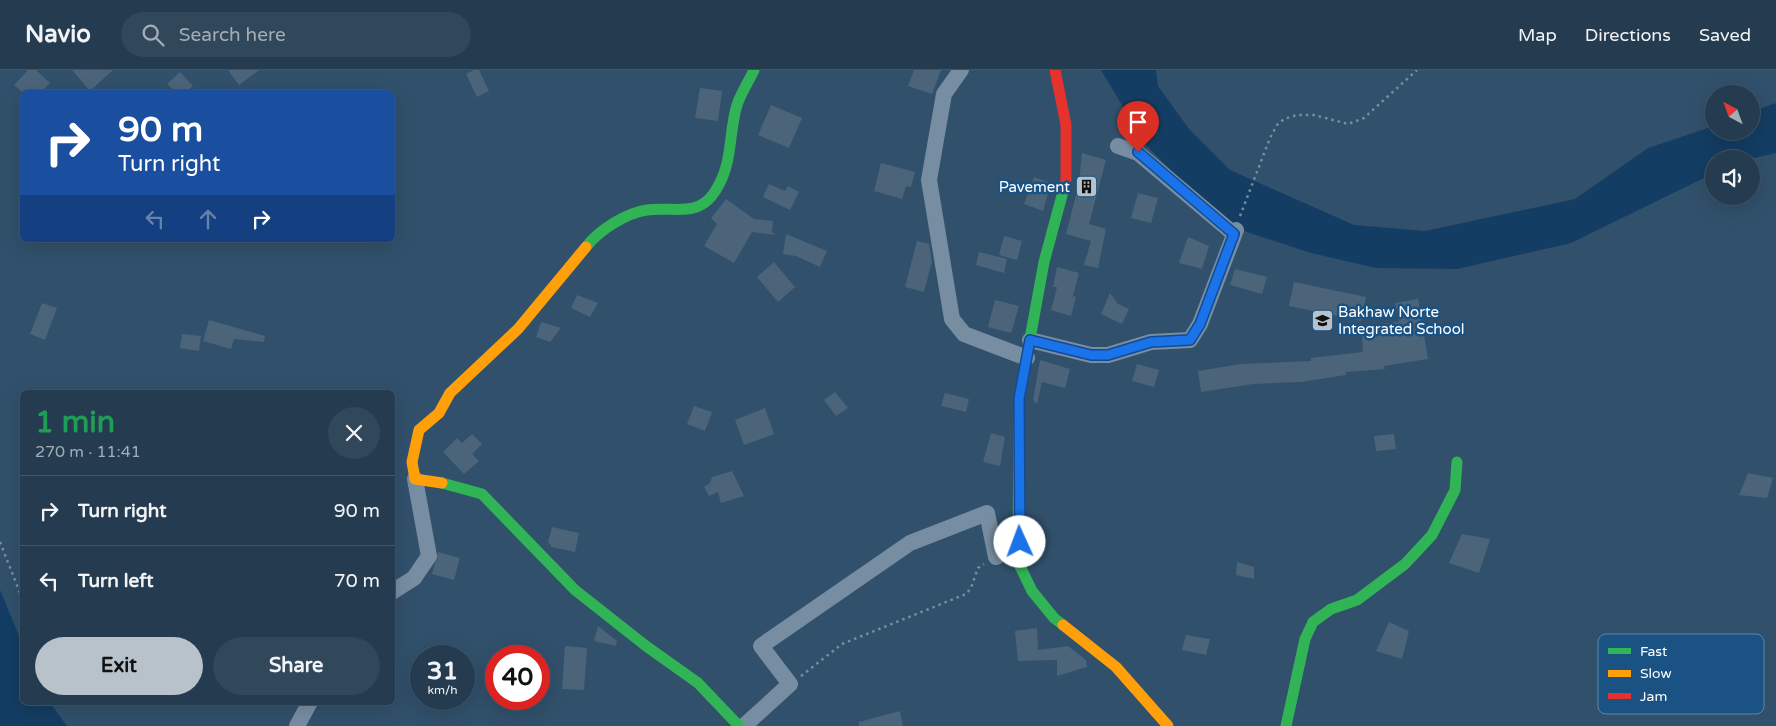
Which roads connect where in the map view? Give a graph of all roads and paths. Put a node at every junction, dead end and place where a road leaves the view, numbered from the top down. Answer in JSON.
{"nodes":[{"id":1,"x":754,"y":70,"type":"edge"},
{"id":2,"x":961,"y":70,"type":"edge"},
{"id":3,"x":1055,"y":70,"type":"edge"},
{"id":4,"x":1417,"y":70,"type":"edge"},
{"id":5,"x":1118,"y":146,"type":"dead end"},
{"id":6,"x":1236,"y":228,"type":"junction"},
{"id":7,"x":1030,"y":340,"type":"junction"},
{"id":8,"x":1027,"y":358,"type":"junction"},
{"id":9,"x":1457,"y":462,"type":"dead end"},
{"id":10,"x":415,"y":479,"type":"junction"},
{"id":11,"x":0,"y":542,"type":"edge"},
{"id":12,"x":1020,"y":542,"type":"junction"},
{"id":13,"x":996,"y":557,"type":"junction"},
{"id":14,"x":395,"y":590,"type":"edge"},
{"id":15,"x":20,"y":593,"type":"edge"},
{"id":16,"x":790,"y":684,"type":"junction"},
{"id":17,"x":308,"y":705,"type":"edge"},
{"id":18,"x":762,"y":721,"type":"edge"},
{"id":19,"x":1166,"y":725,"type":"edge"},
{"id":20,"x":297,"y":726,"type":"edge"},
{"id":21,"x":739,"y":726,"type":"edge"},
{"id":22,"x":744,"y":726,"type":"edge"},
{"id":23,"x":1286,"y":726,"type":"edge"}],
"edges":[{"from":1,"to":10,"type":"street"},
{"from":2,"to":8,"type":"street"},
{"from":3,"to":7,"type":"street"},
{"from":4,"to":6,"type":"path"},
{"from":5,"to":6,"type":"street"},
{"from":6,"to":7,"type":"street"},
{"from":7,"to":8,"type":"street"},
{"from":8,"to":12,"type":"street"},
{"from":9,"to":23,"type":"street"},
{"from":10,"to":14,"type":"street"},
{"from":10,"to":21,"type":"street"},
{"from":11,"to":15,"type":"path"},
{"from":12,"to":13,"type":"street"},
{"from":12,"to":19,"type":"street"},
{"from":13,"to":16,"type":"path"},
{"from":13,"to":16,"type":"street"},
{"from":16,"to":18,"type":"street"},
{"from":17,"to":20,"type":"street"},
{"from":18,"to":22,"type":"street"}]}
